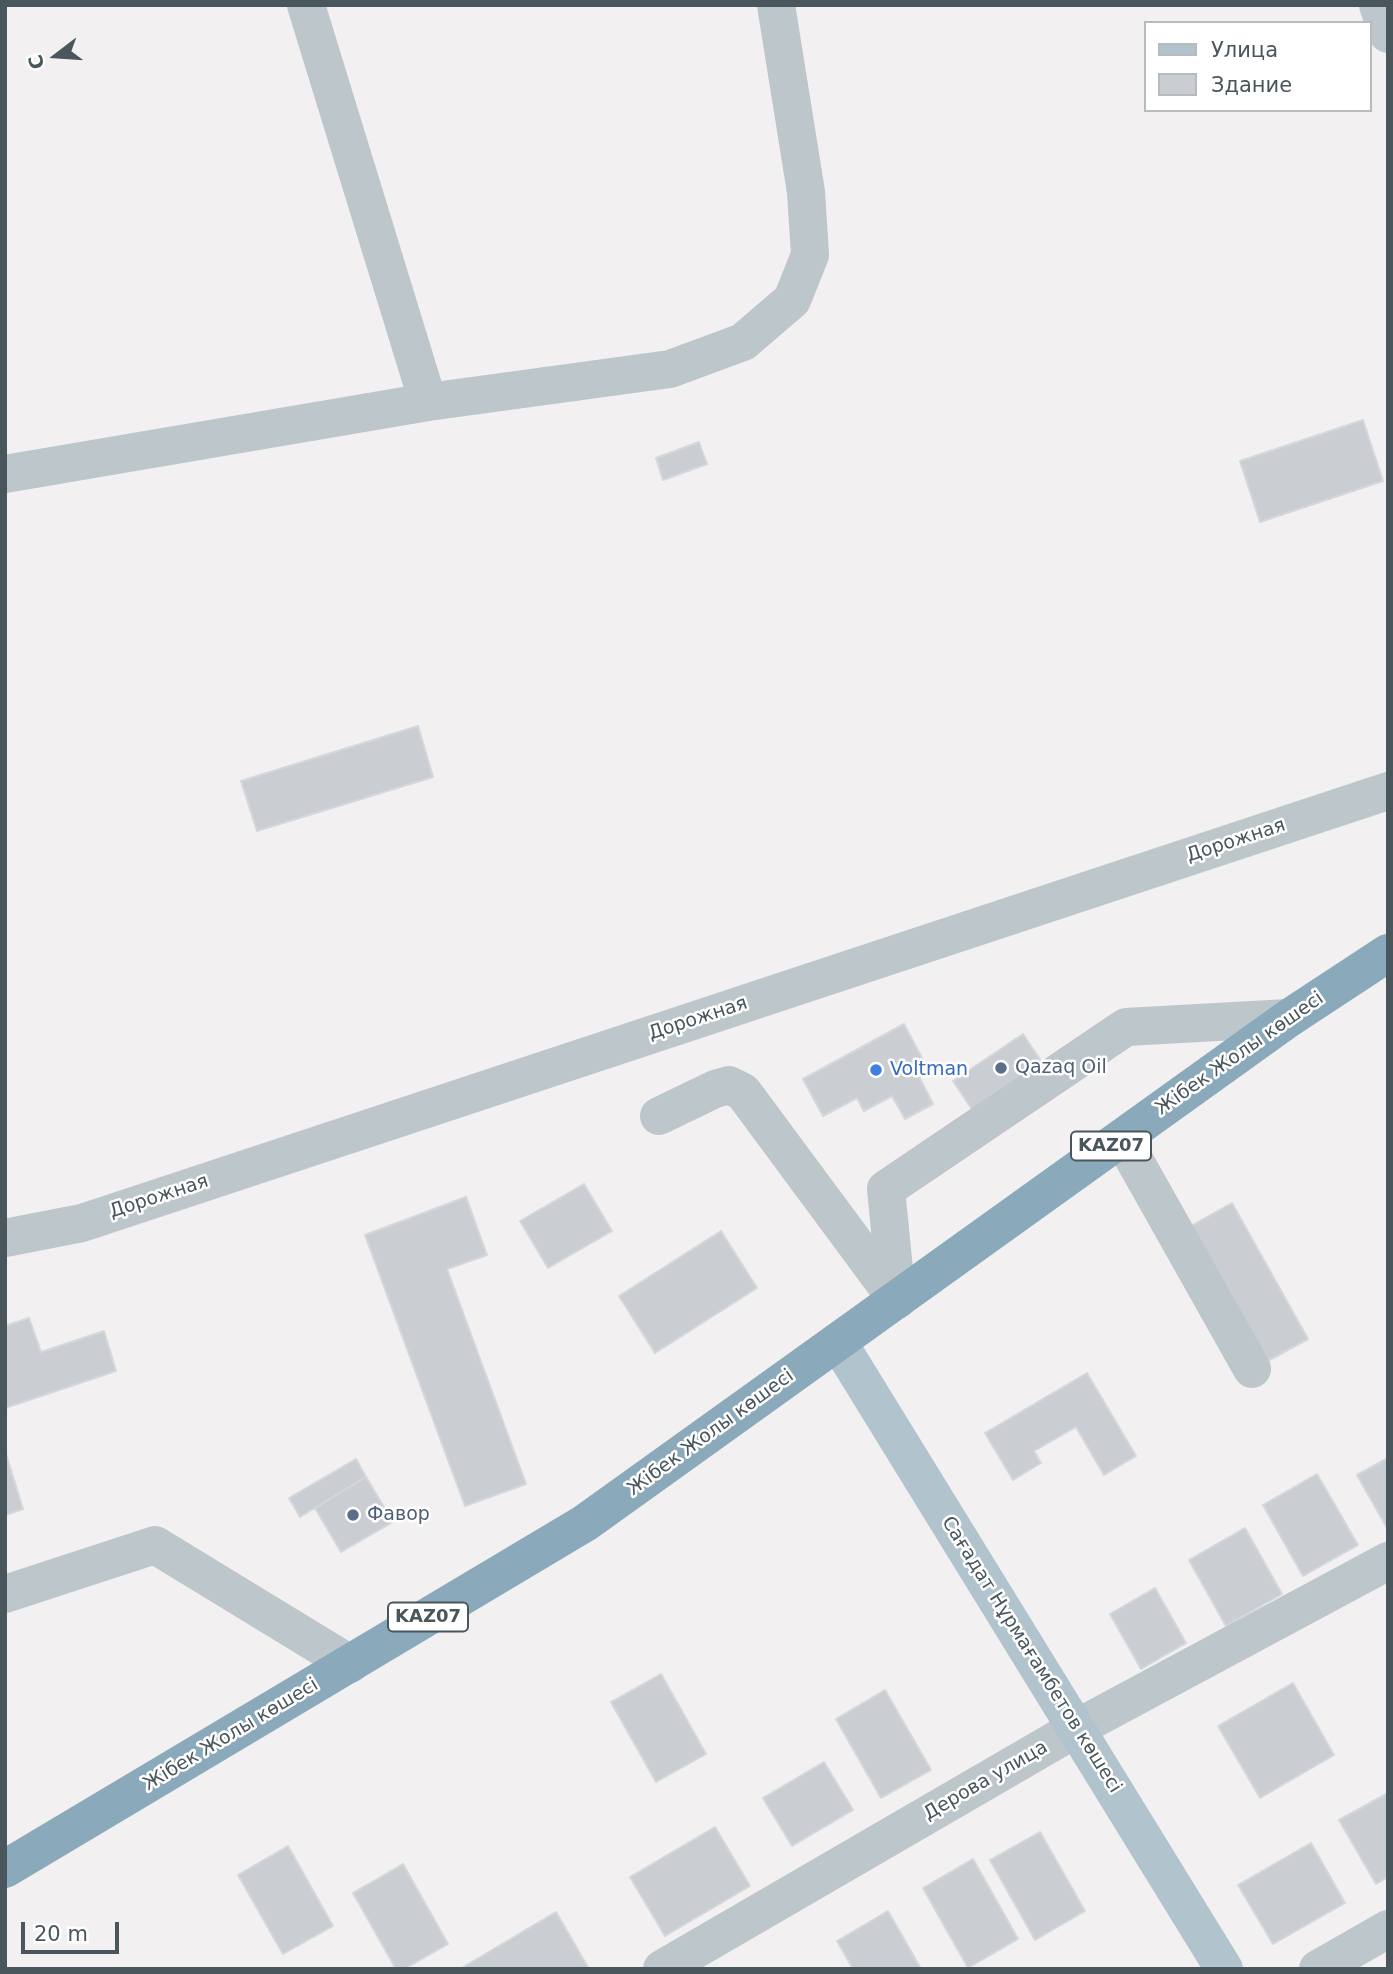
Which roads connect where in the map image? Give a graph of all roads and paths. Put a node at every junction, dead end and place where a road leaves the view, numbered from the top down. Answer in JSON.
{"nodes":[{"id":1,"x":306,"y":5,"type":"edge"},
{"id":2,"x":776,"y":5,"type":"edge"},
{"id":3,"x":1378,"y":5,"type":"edge"},
{"id":4,"x":1388,"y":34,"type":"edge"},
{"id":5,"x":428,"y":401,"type":"junction"},
{"id":6,"x":5,"y":474,"type":"edge"},
{"id":7,"x":1388,"y":791,"type":"edge"},
{"id":8,"x":1388,"y":953,"type":"edge"},
{"id":9,"x":1289,"y":1018,"type":"junction"},
{"id":10,"x":659,"y":1116,"type":"dead end"},
{"id":11,"x":1122,"y":1138,"type":"junction"},
{"id":12,"x":5,"y":1238,"type":"edge"},
{"id":13,"x":897,"y":1300,"type":"junction"},
{"id":14,"x":838,"y":1342,"type":"junction"},
{"id":15,"x":1252,"y":1369,"type":"dead end"},
{"id":16,"x":1388,"y":1561,"type":"edge"},
{"id":17,"x":5,"y":1594,"type":"edge"},
{"id":18,"x":350,"y":1664,"type":"junction"},
{"id":19,"x":1077,"y":1728,"type":"junction"},
{"id":20,"x":5,"y":1869,"type":"edge"},
{"id":21,"x":1388,"y":1929,"type":"edge"},
{"id":22,"x":662,"y":1969,"type":"edge"},
{"id":23,"x":1224,"y":1969,"type":"edge"},
{"id":24,"x":1318,"y":1969,"type":"edge"}],
"edges":[{"from":1,"to":5,"type":"street"},
{"from":2,"to":5,"type":"street"},
{"from":3,"to":4,"type":"street"},
{"from":5,"to":6,"type":"street"},
{"from":7,"to":12,"type":"street","name":"Дорожная"},
{"from":8,"to":9,"type":"highway","name":"Жібек Жолы көшесі","number":"KAZ07"},
{"from":9,"to":11,"type":"highway","name":"Жібек Жолы көшесі","number":"KAZ07"},
{"from":9,"to":13,"type":"street"},
{"from":10,"to":13,"type":"street"},
{"from":11,"to":13,"type":"highway","name":"Жібек Жолы көшесі","number":"KAZ07"},
{"from":11,"to":15,"type":"street"},
{"from":13,"to":14,"type":"highway","name":"Жібек Жолы көшесі","number":"KAZ07"},
{"from":14,"to":18,"type":"highway","name":"Жібек Жолы көшесі","number":"KAZ07"},
{"from":14,"to":19,"type":"main road","name":"Сағадат Нұрмағамбетов көшесі"},
{"from":16,"to":19,"type":"street","name":"Дерова улица"},
{"from":17,"to":18,"type":"street"},
{"from":18,"to":20,"type":"highway","name":"Жібек Жолы көшесі","number":"KAZ07"},
{"from":19,"to":22,"type":"street","name":"Дерова улица"},
{"from":19,"to":23,"type":"main road","name":"Сағадат Нұрмағамбетов көшесі"},
{"from":21,"to":24,"type":"street"}]}
